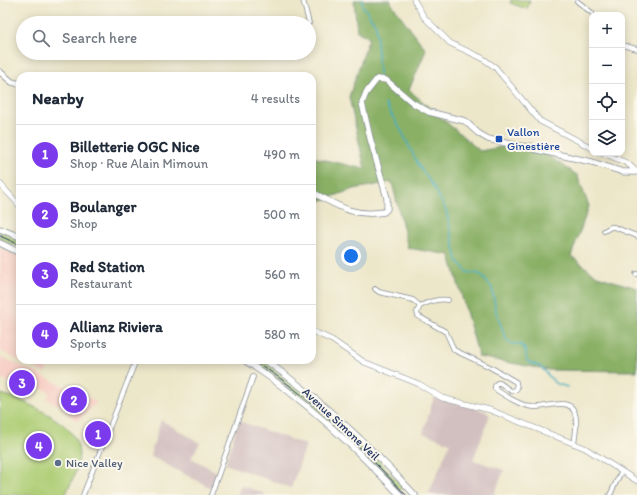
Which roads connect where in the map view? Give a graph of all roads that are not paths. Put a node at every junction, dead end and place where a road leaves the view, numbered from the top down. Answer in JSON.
{"nodes":[{"id":1,"x":303,"y":0,"type":"edge"},
{"id":2,"x":414,"y":0,"type":"edge"},
{"id":3,"x":577,"y":0,"type":"edge"},
{"id":4,"x":591,"y":12,"type":"edge"},
{"id":5,"x":307,"y":16,"type":"edge"},
{"id":6,"x":625,"y":46,"type":"edge"},
{"id":7,"x":637,"y":49,"type":"edge"},
{"id":8,"x":0,"y":72,"type":"edge"},
{"id":9,"x":16,"y":82,"type":"edge"},
{"id":10,"x":589,"y":147,"type":"edge"},
{"id":11,"x":610,"y":156,"type":"edge"},
{"id":12,"x":637,"y":171,"type":"edge"},
{"id":13,"x":0,"y":184,"type":"edge"},
{"id":14,"x":316,"y":194,"type":"edge"},
{"id":15,"x":16,"y":202,"type":"edge"},
{"id":16,"x":0,"y":229,"type":"edge"},
{"id":17,"x":604,"y":232,"type":"dead end"},
{"id":18,"x":16,"y":235,"type":"edge"},
{"id":19,"x":637,"y":236,"type":"edge"},
{"id":20,"x":0,"y":243,"type":"edge"},
{"id":21,"x":16,"y":251,"type":"edge"},
{"id":22,"x":375,"y":289,"type":"dead end"},
{"id":23,"x":448,"y":300,"type":"dead end"},
{"id":24,"x":420,"y":306,"type":"junction"},
{"id":25,"x":316,"y":333,"type":"edge"},
{"id":26,"x":134,"y":364,"type":"edge"},
{"id":27,"x":250,"y":364,"type":"edge"},
{"id":28,"x":271,"y":364,"type":"edge"},
{"id":29,"x":253,"y":377,"type":"dead end"},
{"id":30,"x":574,"y":444,"type":"junction"},
{"id":31,"x":621,"y":472,"type":"junction"},
{"id":32,"x":637,"y":481,"type":"edge"},
{"id":33,"x":83,"y":495,"type":"edge"},
{"id":34,"x":211,"y":495,"type":"edge"},
{"id":35,"x":400,"y":495,"type":"edge"},
{"id":36,"x":415,"y":495,"type":"edge"},
{"id":37,"x":610,"y":495,"type":"edge"}],
"edges":[{"from":1,"to":5,"type":"street"},
{"from":2,"to":10,"type":"street"},
{"from":3,"to":4,"type":"street"},
{"from":6,"to":7,"type":"street"},
{"from":8,"to":9,"type":"main road"},
{"from":11,"to":12,"type":"street"},
{"from":12,"to":14,"type":"main road"},
{"from":13,"to":15,"type":"street"},
{"from":16,"to":18,"type":"main road"},
{"from":17,"to":19,"type":"street"},
{"from":20,"to":21,"type":"main road"},
{"from":22,"to":24,"type":"street"},
{"from":23,"to":24,"type":"street"},
{"from":24,"to":30,"type":"street"},
{"from":25,"to":30,"type":"street"},
{"from":26,"to":33,"type":"street"},
{"from":27,"to":35,"type":"main road","name":"Avenue Simone Veil"},
{"from":28,"to":36,"type":"main road","name":"Avenue Simone Veil"},
{"from":29,"to":34,"type":"street"},
{"from":30,"to":31,"type":"street"},
{"from":31,"to":32,"type":"street"},
{"from":31,"to":37,"type":"street"}]}
